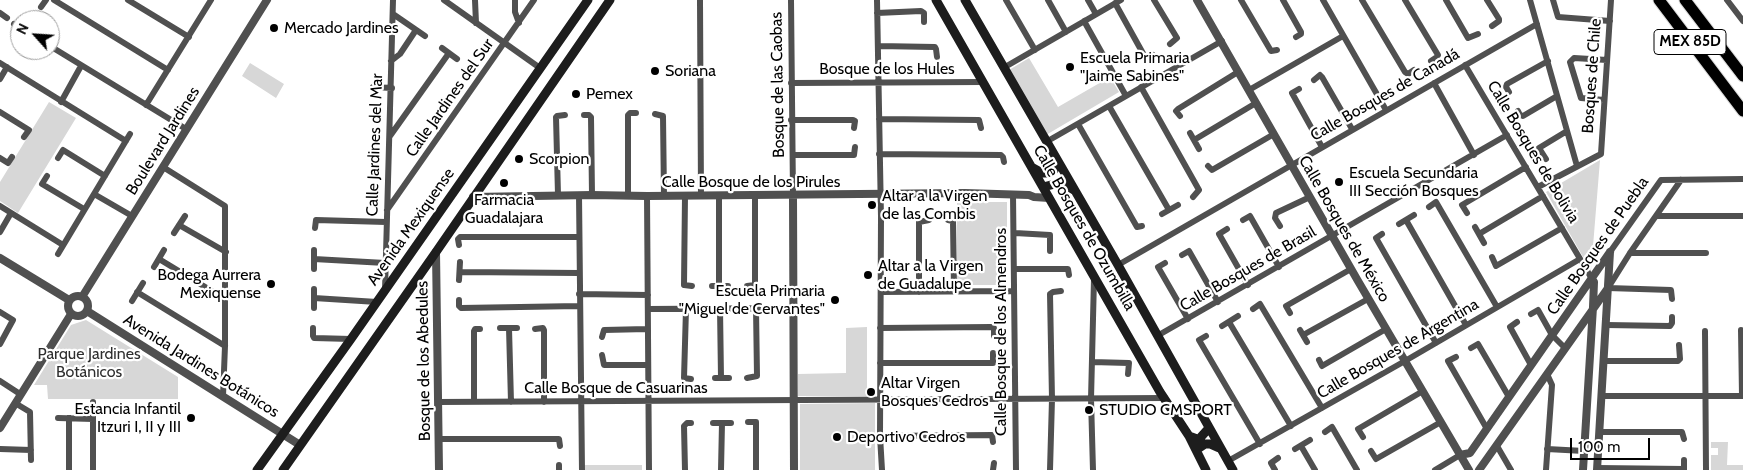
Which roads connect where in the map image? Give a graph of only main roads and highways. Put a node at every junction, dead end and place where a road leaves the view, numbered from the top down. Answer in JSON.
{"nodes":[{"id":1,"x":588,"y":0,"type":"edge"},
{"id":2,"x":610,"y":0,"type":"edge"},
{"id":3,"x":936,"y":0,"type":"edge"},
{"id":4,"x":965,"y":0,"type":"edge"},
{"id":5,"x":1659,"y":0,"type":"edge"},
{"id":6,"x":1685,"y":0,"type":"edge"},
{"id":7,"x":1743,"y":76,"type":"edge"},
{"id":8,"x":1743,"y":111,"type":"edge"},
{"id":9,"x":1058,"y":163,"type":"junction"},
{"id":10,"x":1031,"y":166,"type":"junction"},
{"id":11,"x":1044,"y":187,"type":"junction"},
{"id":12,"x":1074,"y":190,"type":"junction"},
{"id":13,"x":1209,"y":428,"type":"junction"},
{"id":14,"x":1189,"y":436,"type":"junction"},
{"id":15,"x":1220,"y":448,"type":"junction"},
{"id":16,"x":1196,"y":450,"type":"junction"},
{"id":17,"x":257,"y":470,"type":"edge"},
{"id":18,"x":283,"y":470,"type":"edge"},
{"id":19,"x":1206,"y":470,"type":"edge"},
{"id":20,"x":1233,"y":470,"type":"edge"}],
"edges":[{"from":1,"to":17,"type":"main road","name":"Avenida Mexiquense"},
{"from":2,"to":18,"type":"main road","name":"Avenida Mexiquense"},
{"from":3,"to":10,"type":"main road","name":"Calle Bosques de Ozumbilla"},
{"from":4,"to":9,"type":"main road","name":"Calle Bosques de Ozumbilla"},
{"from":5,"to":8,"type":"highway","number":"MEX 85D"},
{"from":6,"to":7,"type":"highway","number":"MEX 85D"},
{"from":9,"to":10,"type":"main road"},
{"from":9,"to":12,"type":"main road","name":"Calle Bosques de Ozumbilla"},
{"from":10,"to":11,"type":"main road","name":"Calle Bosques de Ozumbilla"},
{"from":11,"to":12,"type":"main road"},
{"from":11,"to":14,"type":"main road","name":"Calle Bosques de Ozumbilla"},
{"from":12,"to":13,"type":"main road","name":"Calle Bosques de Ozumbilla"},
{"from":13,"to":14,"type":"main road"},
{"from":13,"to":15,"type":"main road","name":"Calle Bosques de Ozumbilla"},
{"from":14,"to":16,"type":"main road","name":"Calle Bosques de Ozumbilla"},
{"from":15,"to":16,"type":"main road"},
{"from":15,"to":20,"type":"main road","name":"Calle Bosques de Ozumbilla"},
{"from":16,"to":19,"type":"main road","name":"Calle Bosques de Ozumbilla"}]}
